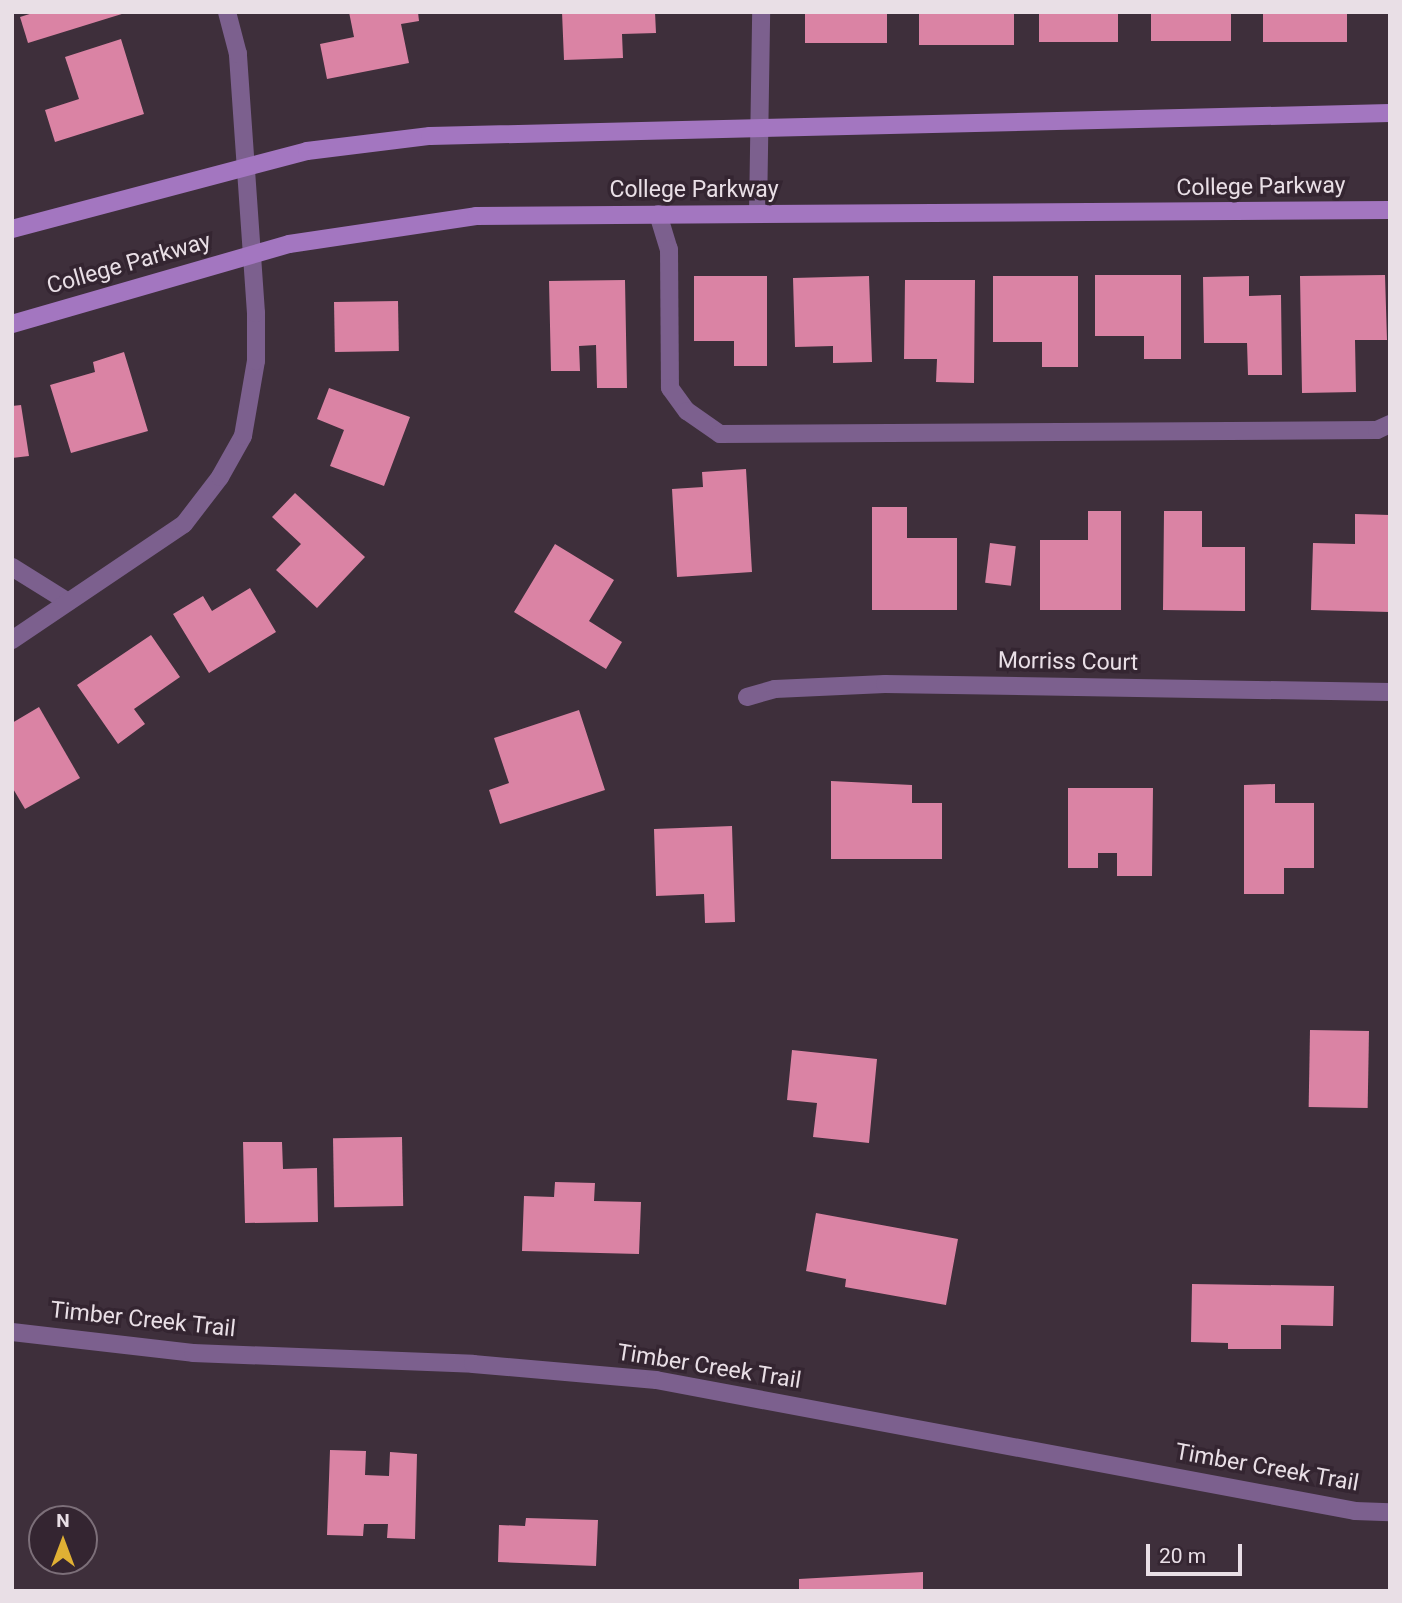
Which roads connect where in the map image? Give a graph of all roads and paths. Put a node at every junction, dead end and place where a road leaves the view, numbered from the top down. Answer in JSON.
{"nodes":[{"id":1,"x":227,"y":12,"type":"edge"},
{"id":2,"x":761,"y":12,"type":"edge"},
{"id":3,"x":1390,"y":113,"type":"edge"},
{"id":4,"x":758,"y":128,"type":"junction"},
{"id":5,"x":247,"y":166,"type":"junction"},
{"id":6,"x":1390,"y":210,"type":"edge"},
{"id":7,"x":658,"y":214,"type":"junction"},
{"id":8,"x":758,"y":214,"type":"junction"},
{"id":9,"x":12,"y":229,"type":"edge"},
{"id":10,"x":252,"y":256,"type":"junction"},
{"id":11,"x":12,"y":324,"type":"edge"},
{"id":12,"x":1390,"y":424,"type":"edge"},
{"id":13,"x":12,"y":567,"type":"edge"},
{"id":14,"x":68,"y":602,"type":"junction"},
{"id":15,"x":12,"y":640,"type":"edge"},
{"id":16,"x":1390,"y":692,"type":"edge"},
{"id":17,"x":747,"y":697,"type":"dead end"},
{"id":18,"x":12,"y":1332,"type":"edge"},
{"id":19,"x":1390,"y":1512,"type":"edge"}],
"edges":[{"from":1,"to":5,"type":"street"},
{"from":2,"to":4,"type":"street"},
{"from":3,"to":4,"type":"main road"},
{"from":4,"to":5,"type":"main road"},
{"from":4,"to":8,"type":"street"},
{"from":5,"to":9,"type":"main road"},
{"from":5,"to":10,"type":"street"},
{"from":6,"to":8,"type":"main road","name":"College Parkway"},
{"from":7,"to":8,"type":"main road","name":"College Parkway"},
{"from":7,"to":10,"type":"main road","name":"College Parkway"},
{"from":7,"to":12,"type":"street"},
{"from":10,"to":11,"type":"main road","name":"College Parkway"},
{"from":10,"to":14,"type":"street"},
{"from":13,"to":14,"type":"street"},
{"from":14,"to":15,"type":"street"},
{"from":16,"to":17,"type":"street","name":"Morriss Court"},
{"from":18,"to":19,"type":"street","name":"Timber Creek Trail"}]}
